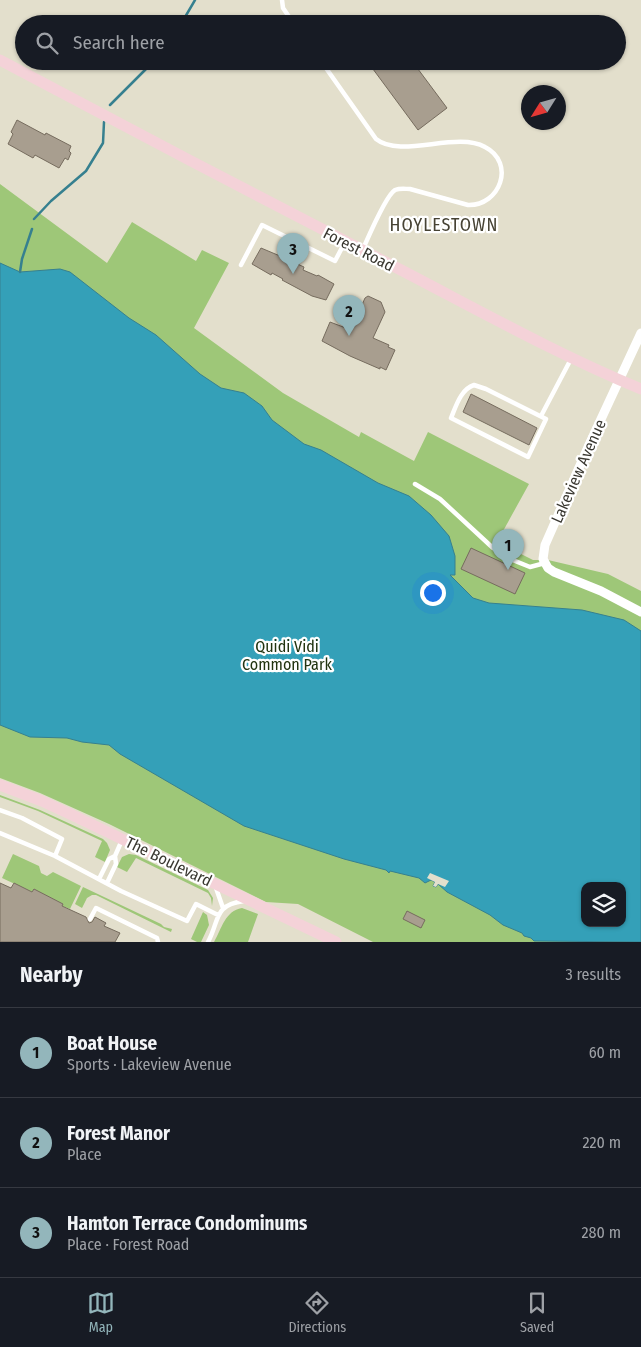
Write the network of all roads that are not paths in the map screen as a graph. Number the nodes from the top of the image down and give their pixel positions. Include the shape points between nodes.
1 (282, 0) edge
2 (288, 15) edge
3 (0, 60) edge
4 (15, 68) edge
5 (19, 70) edge
6 (327, 70) edge
7 (345, 242) junction
8 (362, 250) junction
9 (241, 265) dead end
10 (641, 333) edge
11 (572, 358) junction
12 (619, 380) junction
13 (641, 390) edge
14 (541, 416) junction
15 (415, 484) dead end
16 (545, 563) junction
17 (641, 612) edge
18 (0, 785) edge
19 (0, 810) edge
20 (0, 833) edge
21 (123, 839) junction
22 (54, 856) junction
23 (115, 856) junction
24 (99, 879) junction
25 (207, 879) junction
26 (107, 883) junction
27 (251, 901) junction
28 (223, 908) junction
29 (218, 915) junction
30 (90, 919) dead end
31 (158, 942) edge
32 (208, 942) edge
33 (336, 942) edge

1 - 2 lane
3 - 4 street, Forest Road
5 - 7 street, Forest Road
6 - 8 lane via 382,143 395,146 478,144 497,156 501,165 502,181 498,189 478,205 410,189 396,190 386,202
7 - 8 street, Forest Road
7 - 9 lane via 335,261 262,225
8 - 11 street, Forest Road
10 - 12 street, Lakeview Avenue
11 - 12 street, Forest Road
11 - 14 lane
12 - 13 street, Forest Road
12 - 16 street, Lakeview Avenue via 546,545
14 - 14 lane via 474,385 463,392 450,418 528,457 546,419
15 - 16 lane via 440,499 492,548 508,558 530,567
16 - 17 street via 554,572
18 - 21 street, The Boulevard
19 - 22 lane via 62,839
20 - 22 lane
21 - 23 lane
21 - 25 street, The Boulevard
22 - 24 lane
23 - 24 lane via 109,859
23 - 26 lane via 116,864
24 - 26 lane
25 - 27 street, The Boulevard
25 - 28 lane via 216,887
26 - 29 lane via 187,921 196,904
27 - 28 lane
27 - 33 street, The Boulevard
28 - 29 lane
29 - 32 lane
30 - 31 lane via 96,908 157,938

